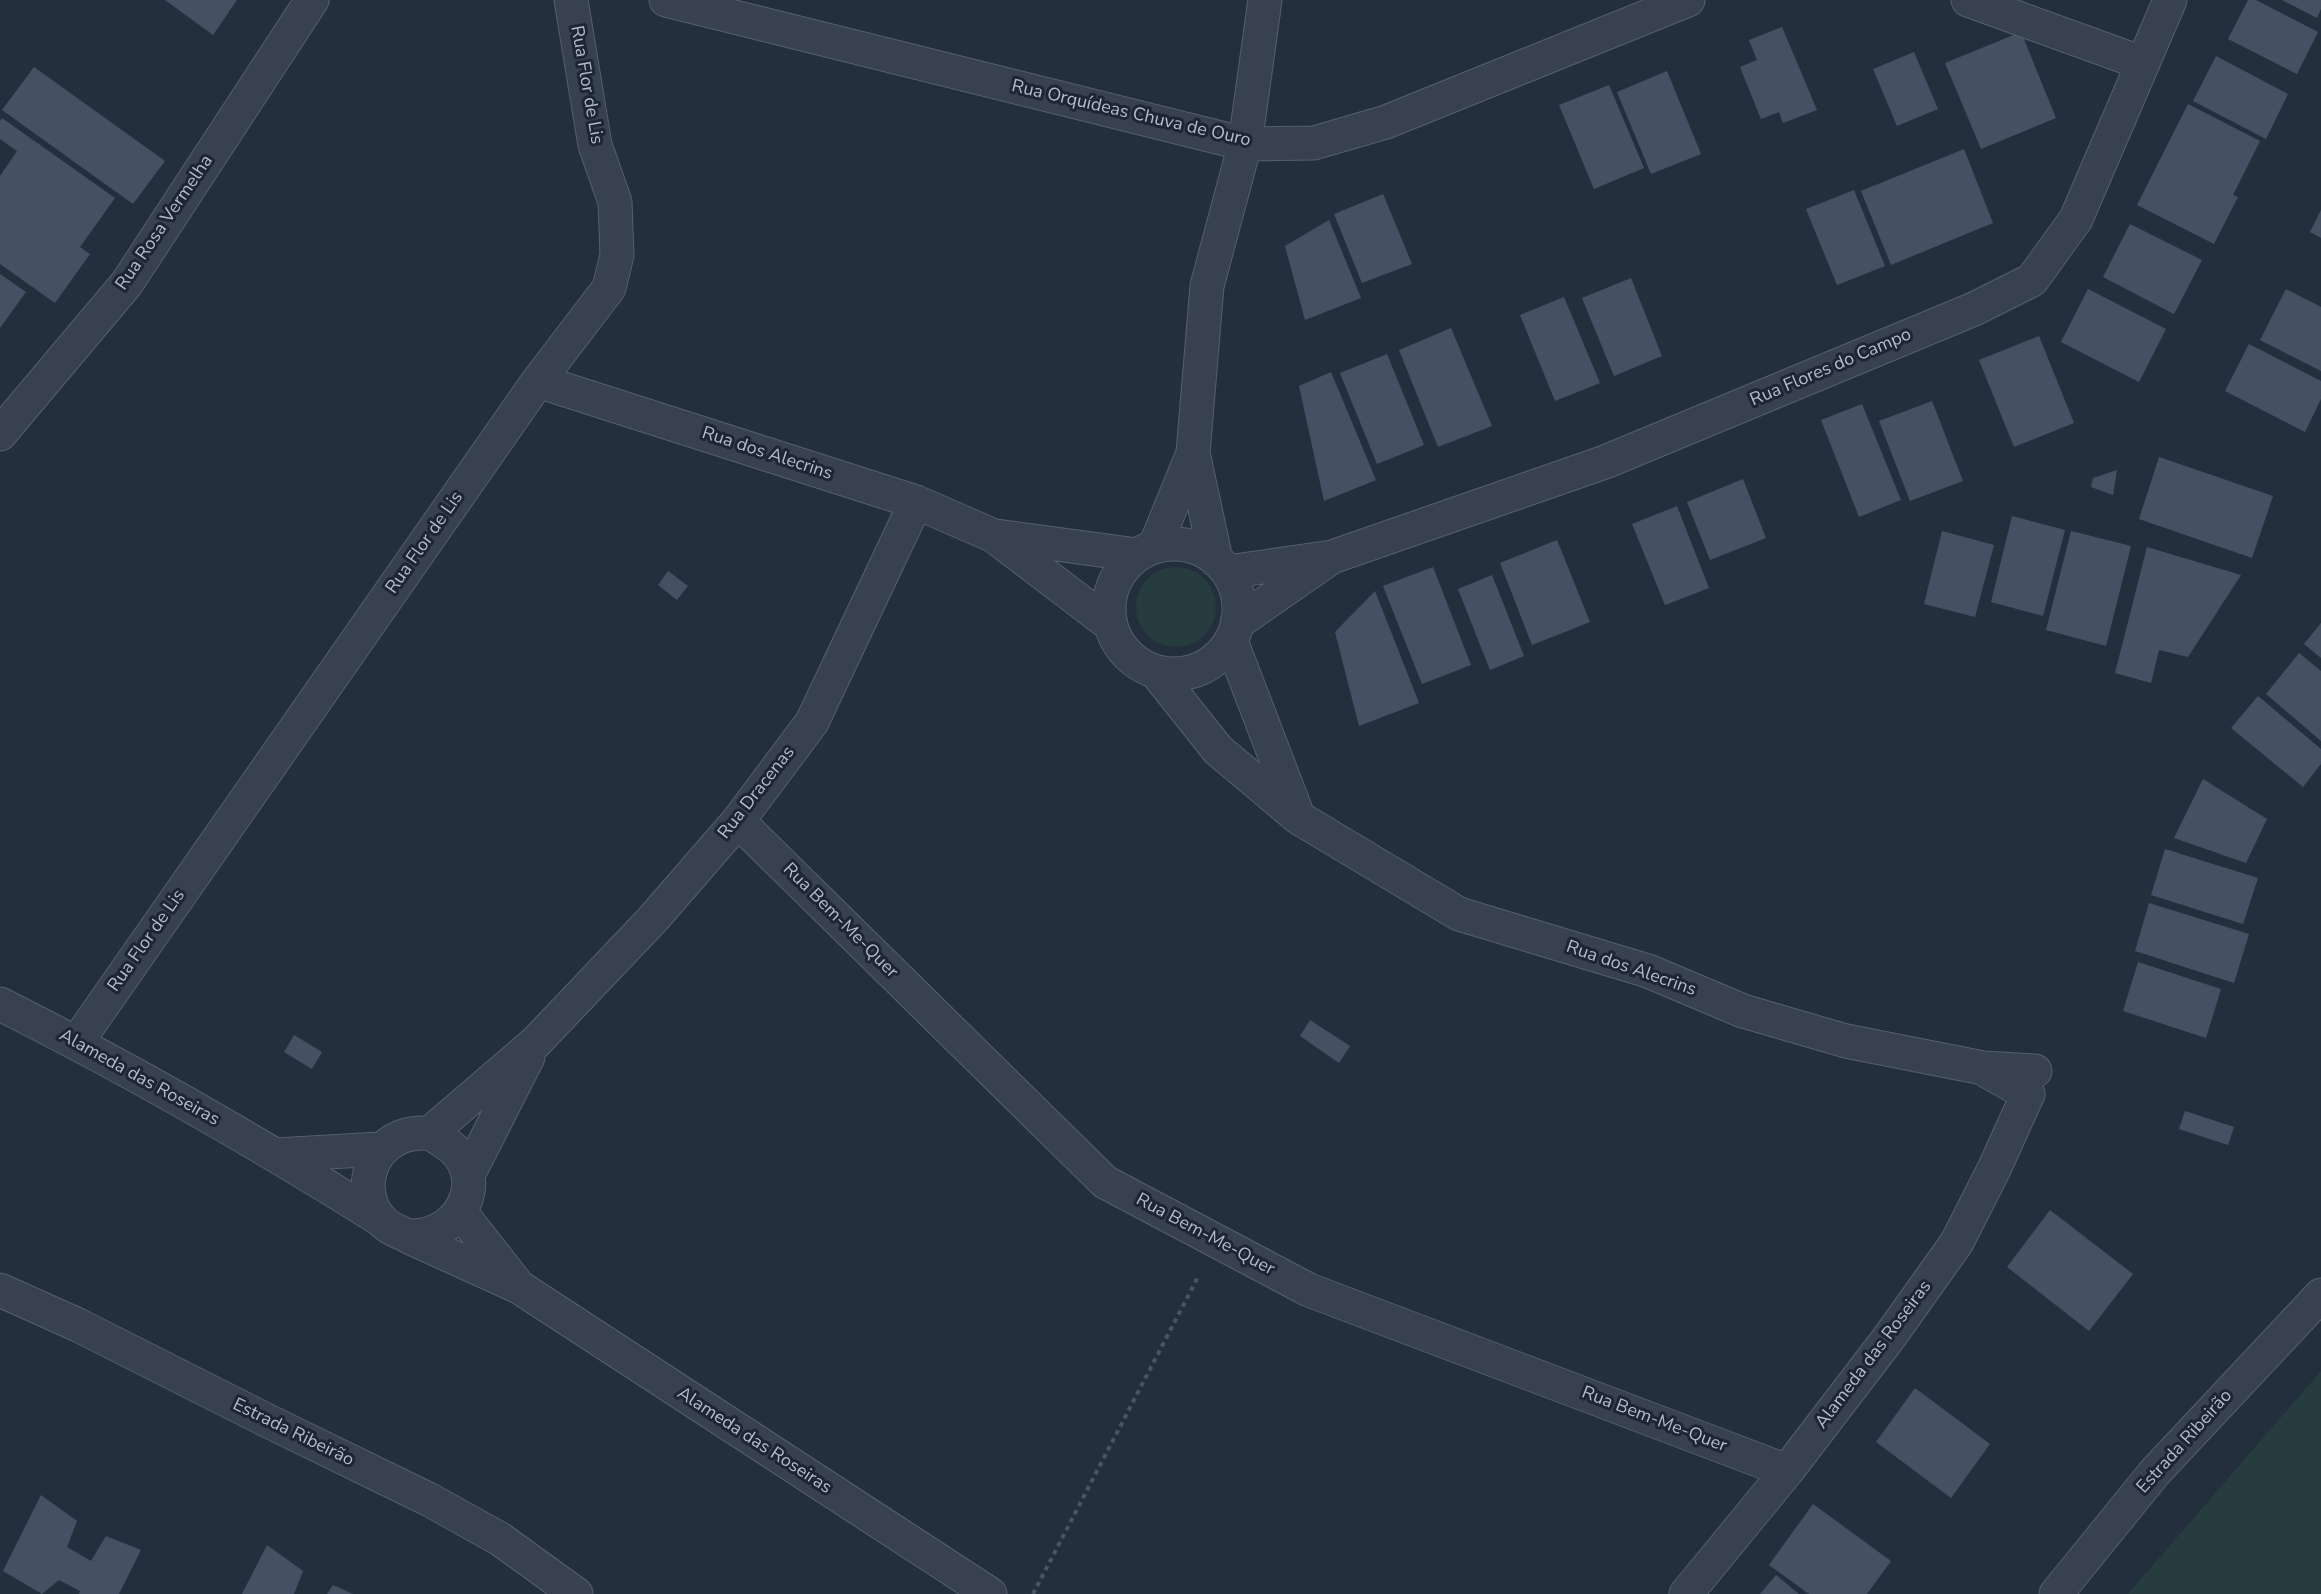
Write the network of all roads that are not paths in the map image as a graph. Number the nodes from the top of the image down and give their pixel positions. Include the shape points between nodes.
1 (312, 0) edge
2 (571, 0) edge
3 (666, 0) edge
4 (1265, 0) edge
5 (1688, 0) edge
6 (1968, 0) edge
7 (2170, 0) edge
8 (2142, 63) junction
9 (1245, 144) junction
10 (538, 381) junction
11 (0, 434) edge
12 (1193, 453) junction
13 (916, 502) junction
14 (994, 536) junction
15 (1146, 551) junction
16 (1332, 557) junction
17 (1222, 566) junction
18 (1111, 625) junction
19 (1234, 632) junction
20 (1156, 672) junction
21 (1299, 818) junction
22 (738, 821) junction
23 (0, 1004) edge
24 (77, 1042) junction
25 (536, 1042) junction
26 (2031, 1083) joint
27 (430, 1133) junction
28 (380, 1149) junction
29 (276, 1155) junction
30 (468, 1175) junction
31 (461, 1213) junction
32 (378, 1218) junction
33 (409, 1237) junction
34 (519, 1287) junction
35 (0, 1290) edge
36 (2321, 1295) edge
37 (1787, 1471) junction
38 (576, 1594) edge
39 (990, 1594) edge
40 (1686, 1594) edge
41 (2056, 1594) edge

1 - 11 street, Rua Rosa Vermelha via 127,283
2 - 10 street, Rua Flor de Lis via 595,145 615,202 617,255 609,288
3 - 9 street, Rua Orquídeas Chuva de Ouro
4 - 9 street
5 - 9 street, Rua Orquídeas Chuva de Ouro via 1386,122 1314,142
6 - 8 street
7 - 8 street, Rua Flores do Campo
8 - 16 street, Rua Flores do Campo via 2076,219 2031,280 1974,309 1605,462
9 - 12 street via 1207,286
10 - 13 street, Rua dos Alecrins
10 - 24 street, Rua Flor de Lis
12 - 15 street
12 - 17 street
13 - 14 street, Rua dos Alecrins
13 - 22 street, Rua Dracenas via 812,722
14 - 15 street, Rua dos Alecrins
14 - 18 street, Rua dos Alecrins
15 - 17 street via 1173,544 1193,546
15 - 18 street via 1123,568 1113,586 1109,605
16 - 17 street, Rua Flores do Campo
16 - 19 street, Rua Flores do Campo
17 - 19 street via 1234,585 1239,604
18 - 20 street via 1120,645 1136,662
19 - 20 street via 1217,658 1199,669 1178,674
19 - 21 street
20 - 21 street, Rua dos Alecrins via 1218,750
21 - 26 street, Rua dos Alecrins via 1459,914 1648,971 1766,1018 1846,1041 1983,1068
22 - 25 street, Rua Dracenas via 652,920
22 - 37 street, Rua Bem-Me-Quer via 1105,1182 1309,1290
23 - 24 street, Alameda das Roseiras
24 - 29 street, Alameda das Roseiras
25 - 27 street, Rua Dracenas
25 - 30 street, Rua Dracenas
26 - 37 street, Alameda das Roseiras via 1995,1170 1957,1242
27 - 28 street via 403,1135
27 - 30 street via 455,1148
28 - 29 street
28 - 32 street via 369,1171 368,1197
29 - 32 street, Alameda das Roseiras
30 - 31 street
31 - 33 street via 443,1228
31 - 34 street, Alameda das Roseiras
32 - 33 street via 390,1229
33 - 34 street, Alameda das Roseiras
34 - 39 street, Alameda das Roseiras
35 - 38 street, Estrada Ribeirão via 430,1500 500,1539
36 - 41 street, Estrada Ribeirão via 2156,1472
37 - 40 street, Alameda das Roseiras

